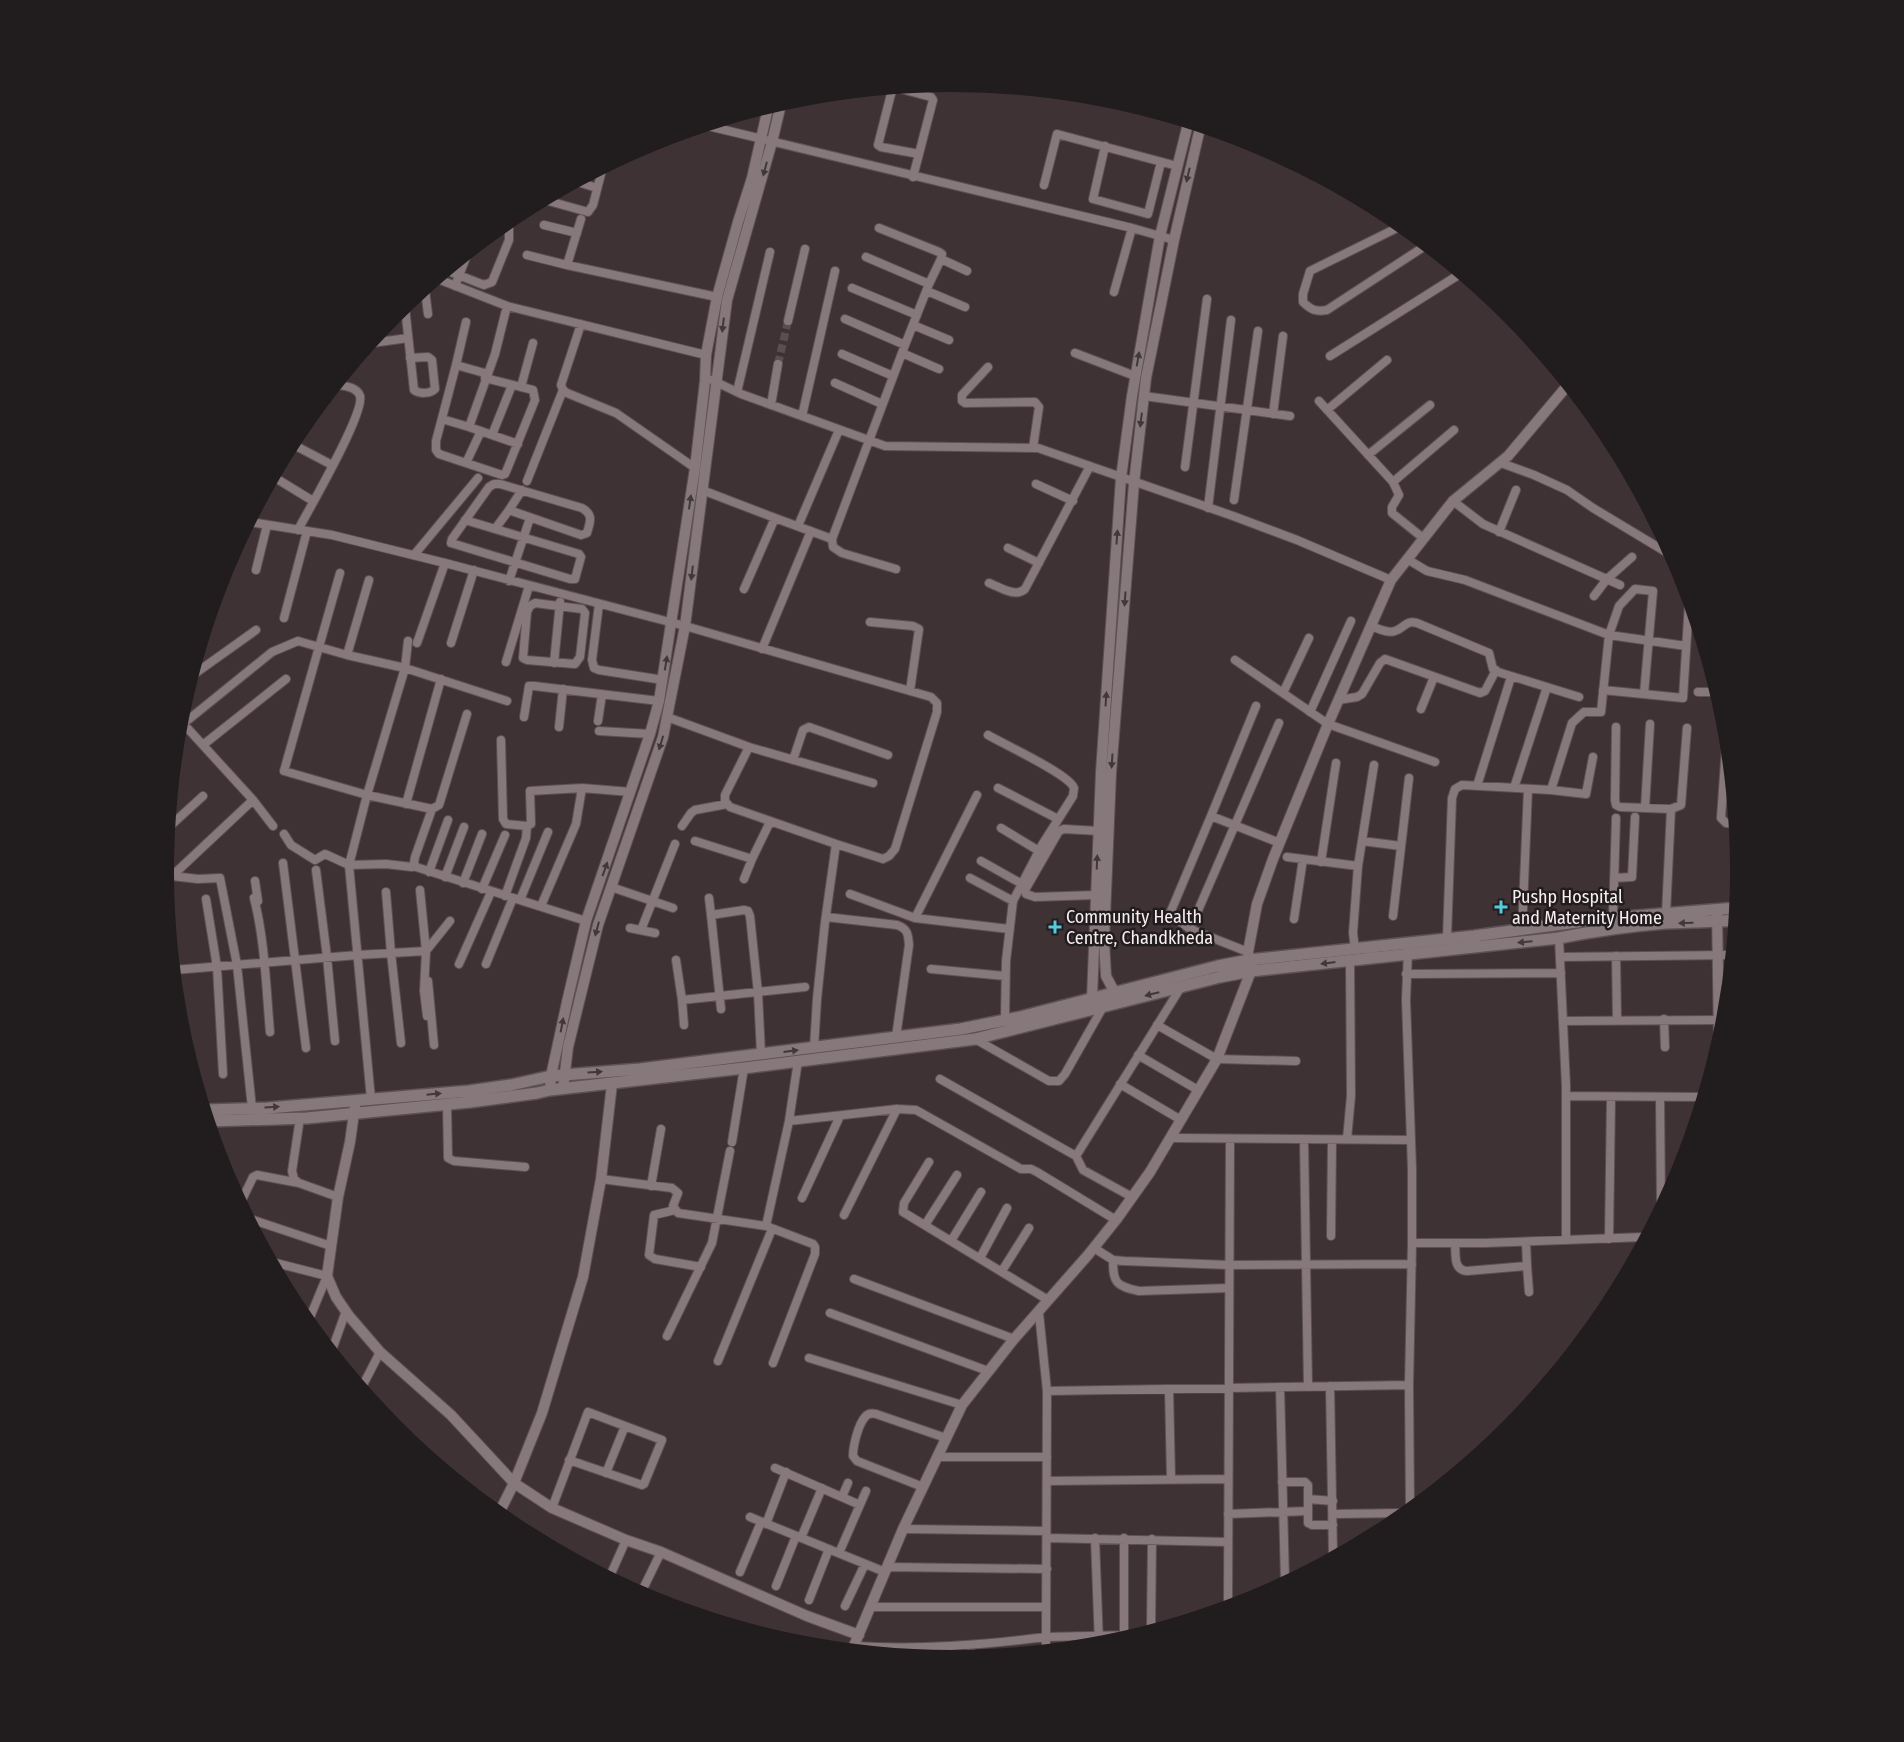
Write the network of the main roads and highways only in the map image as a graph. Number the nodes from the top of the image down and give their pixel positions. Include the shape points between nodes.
1 (1729, 911) edge
2 (1718, 916) junction
3 (1729, 919) edge
4 (1409, 948) junction
5 (1250, 961) junction
6 (212, 1110) edge
7 (215, 1121) edge

1 - 2 main road
2 - 3 main road
2 -> 4 main road via 1559,938
2 - 4 main road via 1666,914 1613,918 1447,938
4 - 5 main road via 1355,949
4 -> 5 main road via 1350,961
6 -> 5 main road via 406,1097 497,1087 564,1074 640,1069 961,1029
5 -> 7 main road via 1181,987 975,1039 447,1104 300,1118

